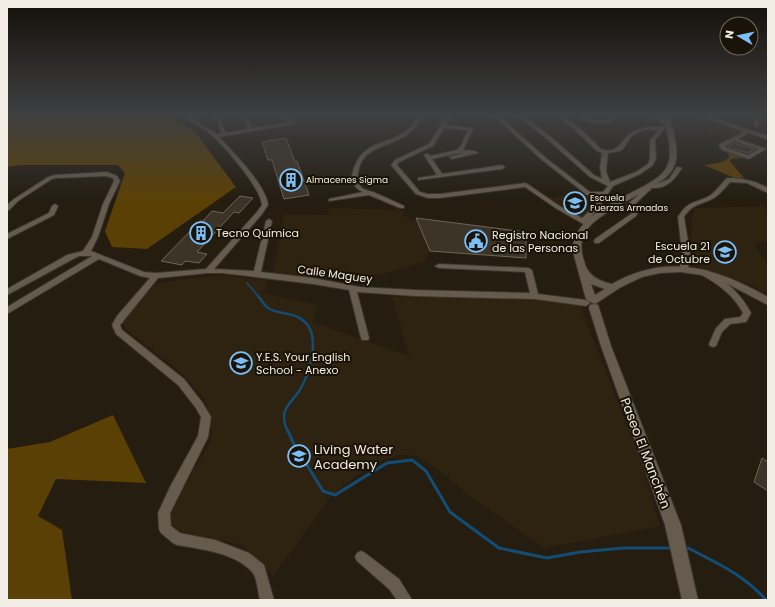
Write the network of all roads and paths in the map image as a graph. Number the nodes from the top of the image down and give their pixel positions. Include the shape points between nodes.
1 (222, 143) edge
2 (384, 143) edge
3 (433, 143) edge
4 (465, 143) edge
5 (527, 143) edge
6 (554, 143) edge
7 (592, 143) edge
8 (625, 143) edge
9 (652, 143) edge
10 (669, 143) edge
11 (725, 143) edge
12 (747, 143) edge
13 (423, 150) junction
14 (459, 151) junction
15 (605, 152) junction
16 (430, 159) junction
17 (502, 167) dead end
18 (679, 168) dead end
19 (440, 176) junction
20 (660, 178) junction
21 (420, 179) dead end
22 (609, 185) junction
23 (652, 188) junction
24 (768, 191) edge
25 (369, 193) junction
26 (605, 194) junction
27 (331, 200) dead end
28 (56, 206) dead end
29 (402, 208) dead end
30 (7, 209) edge
31 (269, 221) dead end
32 (585, 223) junction
33 (7, 237) edge
34 (597, 241) dead end
35 (85, 253) junction
36 (98, 256) junction
37 (439, 266) dead end
38 (684, 268) junction
39 (208, 271) junction
40 (583, 272) junction
41 (702, 272) junction
42 (257, 274) junction
43 (156, 276) junction
44 (612, 287) junction
45 (352, 289) junction
46 (7, 292) edge
47 (535, 296) junction
48 (768, 301) edge
49 (591, 303) junction
50 (7, 312) edge
51 (364, 338) dead end
52 (713, 344) dead end
53 (361, 557) dead end
54 (267, 600) edge
55 (405, 600) edge
56 (690, 600) edge

1 - 39 street via 259,188 264,196 265,205
2 - 25 street via 371,148 354,175 355,184
3 - 13 street
4 - 14 street
5 - 26 street via 589,194
6 - 22 street via 592,176
7 - 15 street
8 - 15 street via 620,150
9 - 22 street via 653,159 650,165 638,174
10 - 20 street, Paseo El Manchén via 672,164 668,172
11 - 12 street via 722,145 724,149 749,157 763,149
13 - 16 street
13 - 32 street via 403,158 394,165 418,193 440,196 526,185
14 - 16 street
14 - 16 street via 475,153
15 - 22 street via 602,164 603,177
16 - 19 street
17 - 19 street
18 - 23 street via 671,180
19 - 21 street
20 - 23 street
20 - 32 street, Paseo El Manchén
22 - 26 street
23 - 34 street via 629,207 635,212 634,215
24 - 38 street via 749,181 728,180 718,192 686,209 681,217 686,253
25 - 27 street
25 - 29 street
26 - 32 street
28 - 33 street via 52,214
30 - 35 street via 46,180 57,176 102,174 114,177 117,181 105,206 94,242
31 - 42 street
32 - 40 street, Paseo El Manchén via 578,234 577,247
35 - 36 street, Calle Maguey
35 - 46 street via 70,257
36 - 43 street, Calle Maguey via 143,274
36 - 50 street
37 - 47 street via 528,270
38 - 41 street
38 - 44 street via 640,275
39 - 42 street, Calle Maguey
39 - 43 street, Calle Maguey
40 - 44 street via 594,282
40 - 49 street, Paseo El Manchén
41 - 48 street via 741,286
41 - 52 street via 731,289 747,313 743,320 728,321 719,330
42 - 45 street, Calle Maguey
43 - 54 street via 116,325 119,332 181,382 206,417 203,437 164,513 165,529 177,539 215,546 245,556 259,570
44 - 49 street
45 - 47 street, Calle Maguey
45 - 51 street
47 - 49 street, Calle Maguey
49 - 56 street, Paseo El Manchén via 673,525
53 - 55 street via 394,584

